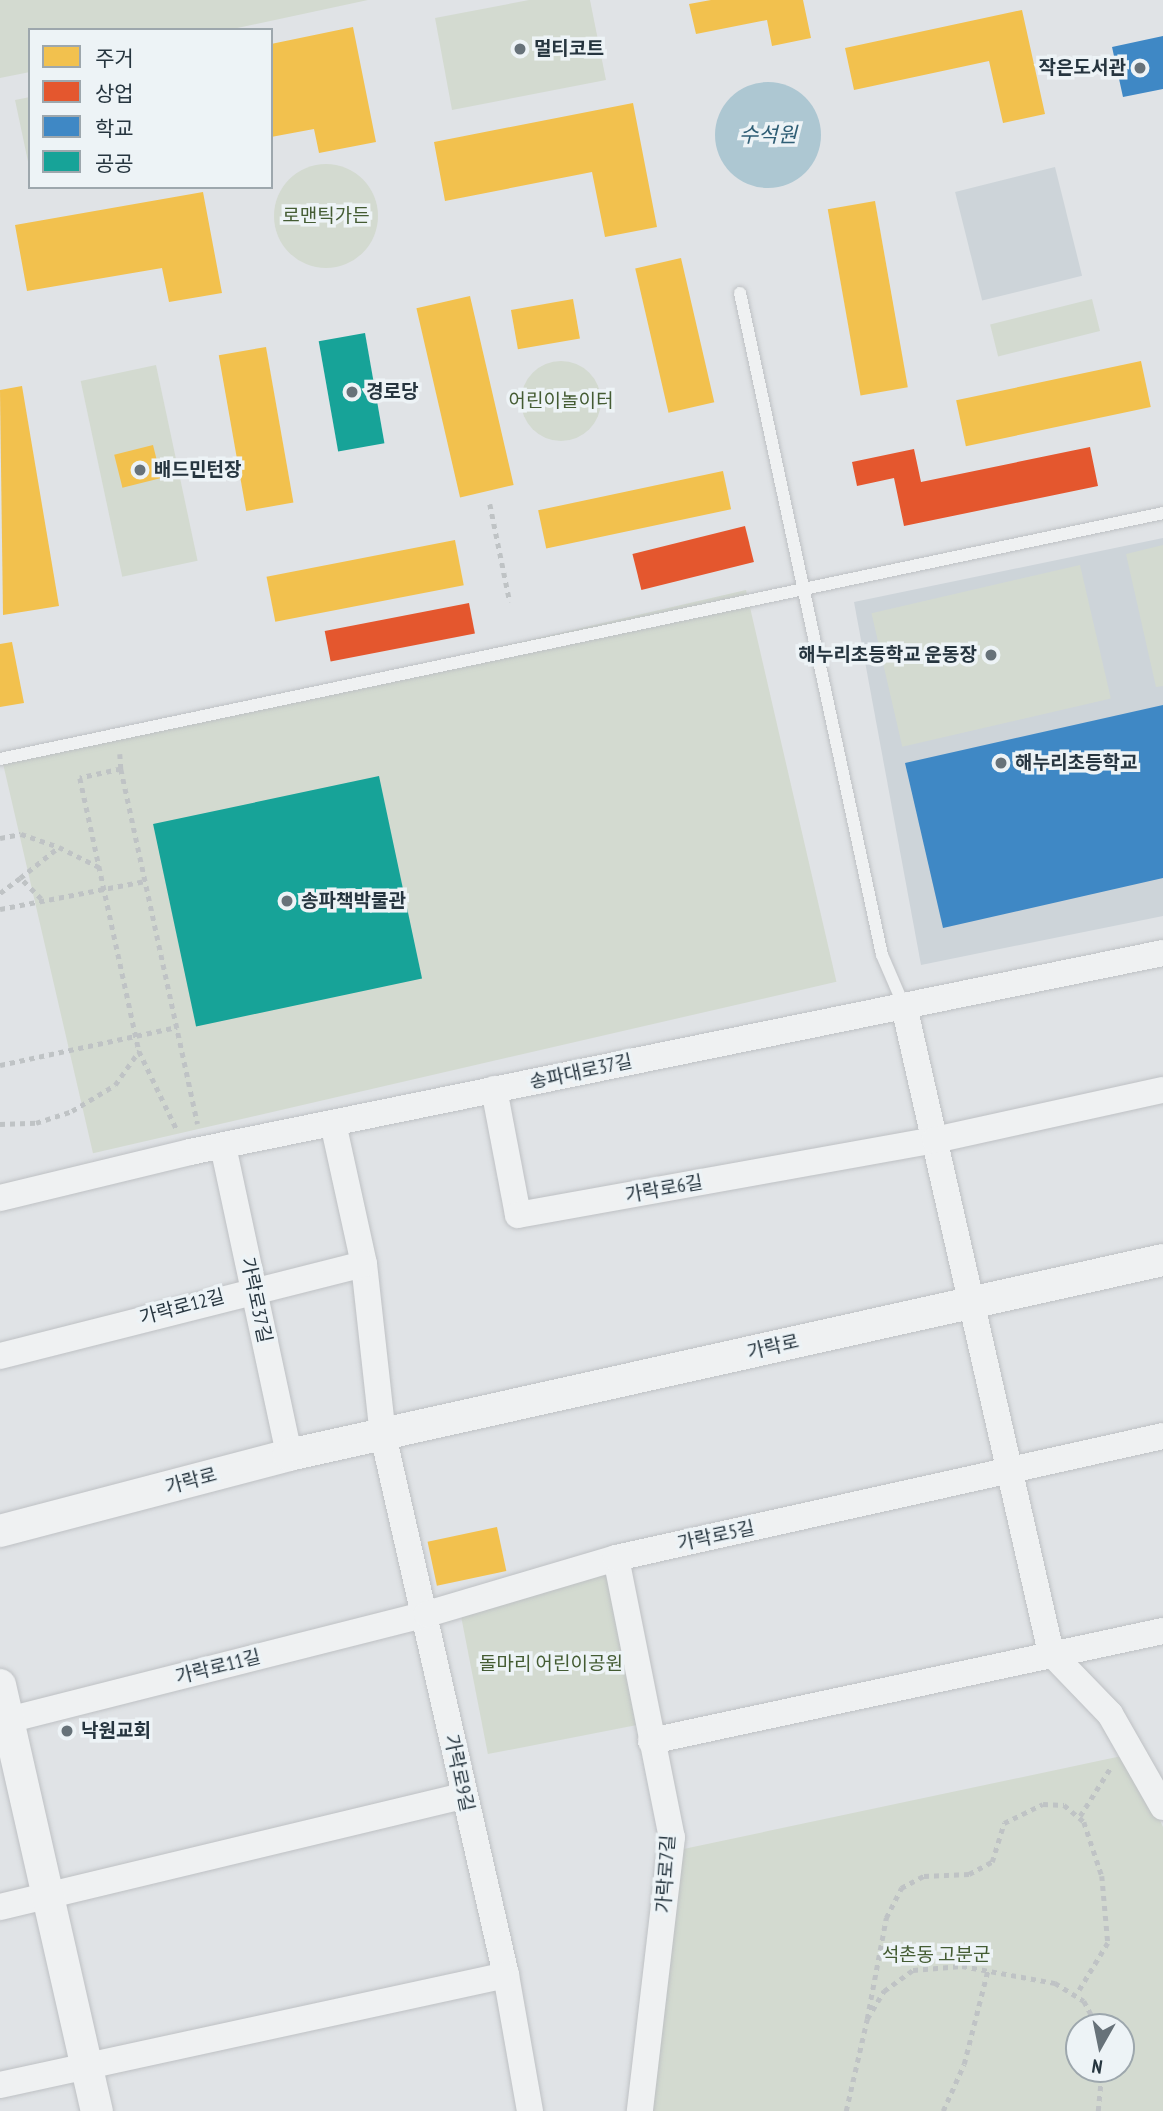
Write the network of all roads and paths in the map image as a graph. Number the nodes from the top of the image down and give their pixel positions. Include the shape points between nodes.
1 (740, 293) dead end
2 (490, 504) dead end
3 (1163, 513) edge
4 (804, 591) junction
5 (509, 602) dead end
6 (120, 754) dead end
7 (0, 759) edge
8 (121, 769) junction
9 (0, 838) edge
10 (59, 847) junction
11 (99, 867) junction
12 (20, 878) junction
13 (145, 881) junction
14 (104, 888) junction
15 (0, 893) edge
16 (41, 899) junction
17 (0, 909) edge
18 (1163, 953) edge
19 (904, 1006) junction
20 (177, 1027) junction
21 (136, 1035) junction
22 (139, 1051) junction
23 (0, 1065) edge
24 (494, 1089) junction
25 (1163, 1090) edge
26 (333, 1123) junction
27 (0, 1124) edge
28 (935, 1140) junction
29 (205, 1144) junction
30 (0, 1198) edge
31 (1163, 1260) edge
32 (364, 1264) junction
33 (254, 1288) junction
34 (971, 1302) junction
35 (0, 1356) edge
36 (383, 1435) junction
37 (1163, 1436) edge
38 (289, 1455) junction
39 (1010, 1471) junction
40 (0, 1531) edge
41 (616, 1558) junction
42 (427, 1614) junction
43 (1163, 1631) edge
44 (1051, 1653) junction
45 (0, 1685) edge
46 (4, 1721) edge
47 (1128, 1740) junction
48 (650, 1741) junction
49 (1154, 1769) edge
50 (463, 1797) junction
51 (1163, 1807) edge
52 (1079, 1816) junction
53 (51, 1897) junction
54 (0, 1907) edge
55 (988, 1969) junction
56 (506, 1975) junction
57 (1077, 1994) junction
58 (1089, 2013) edge
59 (867, 2020) junction
60 (88, 2066) junction
61 (1101, 2083) edge
62 (0, 2085) edge
63 (97, 2111) edge
64 (530, 2111) edge
65 (640, 2111) edge
66 (846, 2111) edge
67 (943, 2111) edge
68 (1098, 2111) edge

1 - 4 lane
2 - 5 path
3 - 4 lane
4 - 7 lane
4 - 19 lane via 882,954
6 - 8 path
8 - 11 path via 80,778
8 - 13 path
9 - 10 path via 21,834
10 - 11 path
10 - 12 path
11 - 14 path
12 - 15 path
12 - 16 path
13 - 14 path
13 - 20 path
14 - 16 path
14 - 21 path
16 - 17 path
18 - 19 street, 송파대로37길
19 - 24 street, 송파대로37길
19 - 28 street
20 - 21 path
20 - 29 path
21 - 22 path
21 - 23 path
22 - 27 path via 115,1086 72,1111 36,1123
22 - 29 path
24 - 26 street, 송파대로37길
24 - 28 street, 가락로6길 via 518,1215
25 - 28 street, 가락로6길
26 - 29 street, 송파대로37길
26 - 32 street
28 - 34 street
29 - 30 street, 송파대로37길
29 - 33 street, 가락로37길
31 - 34 street, 가락로
32 - 33 street, 가락로12길
32 - 36 street
33 - 35 street, 가락로12길
33 - 38 street, 가락로37길
34 - 36 street, 가락로
34 - 39 street
36 - 38 street, 가락로
36 - 42 street, 가락로9길
37 - 39 street, 가락로5길
38 - 40 street, 가락로
39 - 41 street, 가락로5길
39 - 44 street
41 - 42 street, 가락로5길
41 - 48 street, 가락로7길
42 - 46 street, 가락로11길
42 - 50 street, 가락로9길
43 - 44 street
44 - 47 street
44 - 48 street
45 - 46 street
46 - 53 street
47 - 49 street
47 - 52 path
48 - 65 street, 가락로7길 via 672,1837
49 - 51 street
50 - 53 street
50 - 56 street, 가락로9길
52 - 57 path via 1096,1843 1109,1923 1102,1959
52 - 59 path via 1054,1804 1024,1809 1000,1829 992,1862 969,1874 924,1876 901,1888 886,1918
53 - 54 street
53 - 60 street
55 - 57 path
55 - 59 path via 913,1970 884,1991
55 - 67 path via 964,2064
56 - 60 street
56 - 64 street, 가락로9길
57 - 58 path
59 - 66 path
60 - 62 street
60 - 63 street
61 - 68 path

